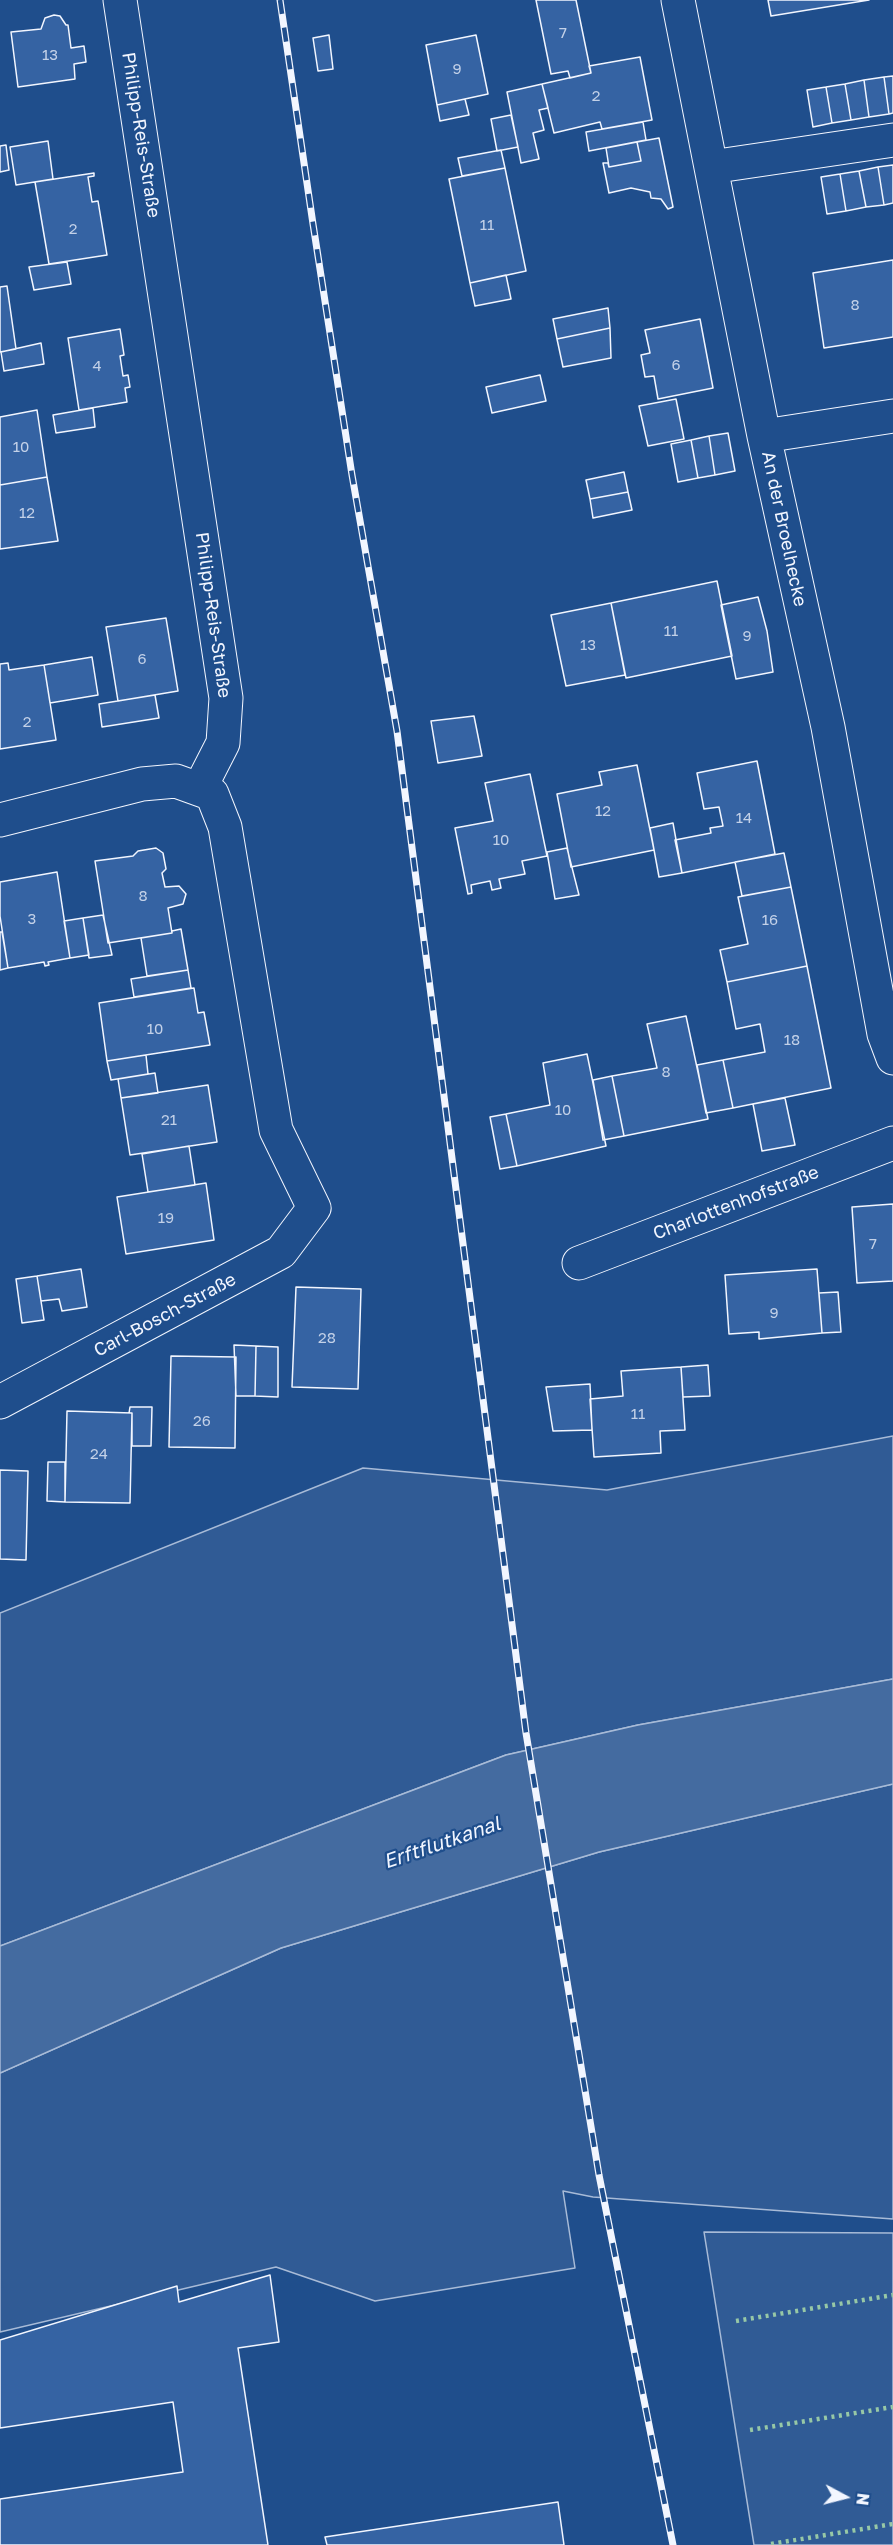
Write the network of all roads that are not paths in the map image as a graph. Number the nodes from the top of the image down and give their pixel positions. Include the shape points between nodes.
1 (120, 0) edge
2 (678, 0) edge
3 (893, 140) edge
4 (711, 167) junction
5 (893, 416) edge
6 (764, 436) junction
7 (200, 788) junction
8 (0, 820) edge
9 (893, 1058) edge
10 (893, 1143) edge
11 (579, 1263) dead end
12 (0, 1402) edge

1 - 7 street, Philipp-Reis-Straße via 226,698 223,742
2 - 4 street, An der Broelhecke
3 - 4 street
4 - 6 street, An der Broelhecke
5 - 6 street
6 - 9 street, An der Broelhecke via 828,727 884,1034
7 - 8 street via 176,781 142,784
7 - 12 street, Carl-Bosch-Straße via 212,794 225,827 276,1130 314,1208 281,1252
10 - 11 street, Charlottenhofstraße

